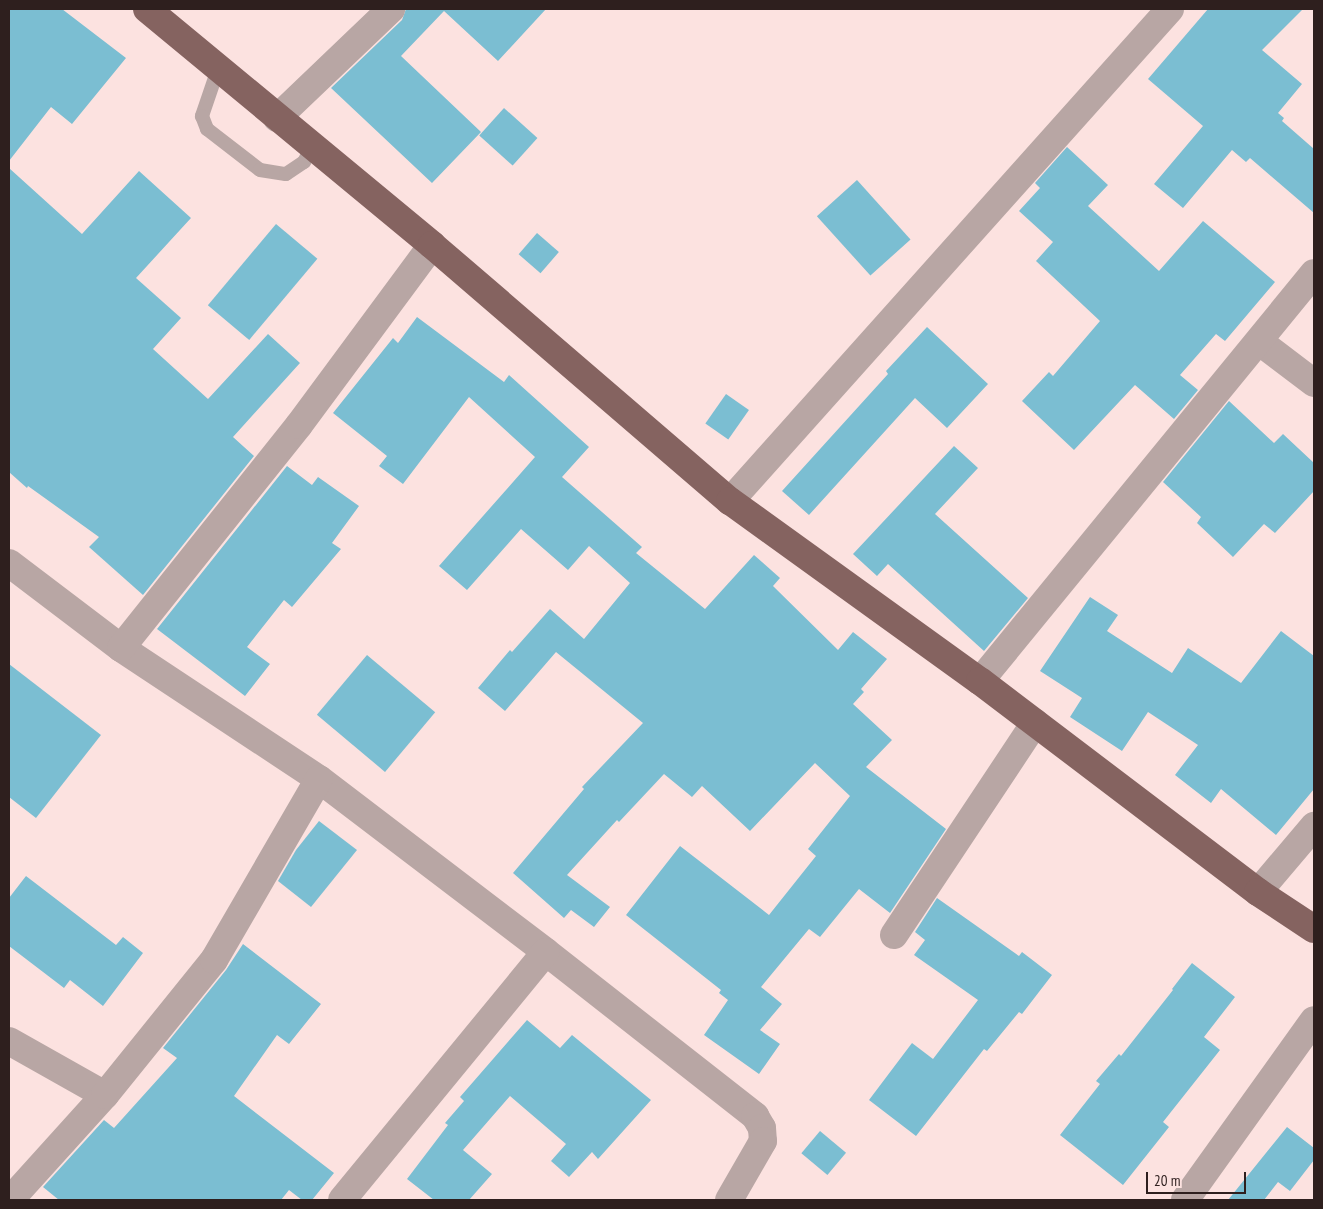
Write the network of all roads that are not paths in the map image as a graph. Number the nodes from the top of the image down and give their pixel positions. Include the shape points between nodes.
1 (147, 9) edge
2 (390, 9) edge
3 (1170, 9) edge
4 (218, 69) junction
5 (277, 118) junction
6 (312, 147) junction
7 (432, 245) junction
8 (1314, 273) edge
9 (1260, 342) junction
10 (1314, 383) edge
11 (730, 501) junction
12 (9, 563) edge
13 (121, 648) junction
14 (980, 681) junction
15 (1035, 723) junction
16 (319, 779) junction
17 (1314, 826) edge
18 (1258, 892) junction
19 (1314, 929) edge
20 (894, 935) dead end
21 (546, 952) junction
22 (1314, 1020) edge
23 (9, 1041) edge
24 (105, 1095) junction
25 (10, 1200) edge
26 (342, 1200) edge
27 (729, 1200) edge
28 (1184, 1200) edge

1 - 4 highway
2 - 5 street
3 - 11 street
4 - 5 highway
4 - 6 lane via 202,116 207,129 260,170 286,174 304,162
5 - 6 highway
6 - 7 highway
7 - 11 highway
7 - 13 street via 299,425
8 - 9 street
9 - 10 street
9 - 14 street
11 - 14 highway
12 - 13 street
13 - 16 street
14 - 15 highway
15 - 18 highway
15 - 20 street
16 - 21 street
16 - 24 street via 214,960
17 - 18 street
18 - 19 highway
21 - 26 street
21 - 27 street via 755,1116 762,1128 763,1141
22 - 28 street
23 - 24 street
24 - 25 street

